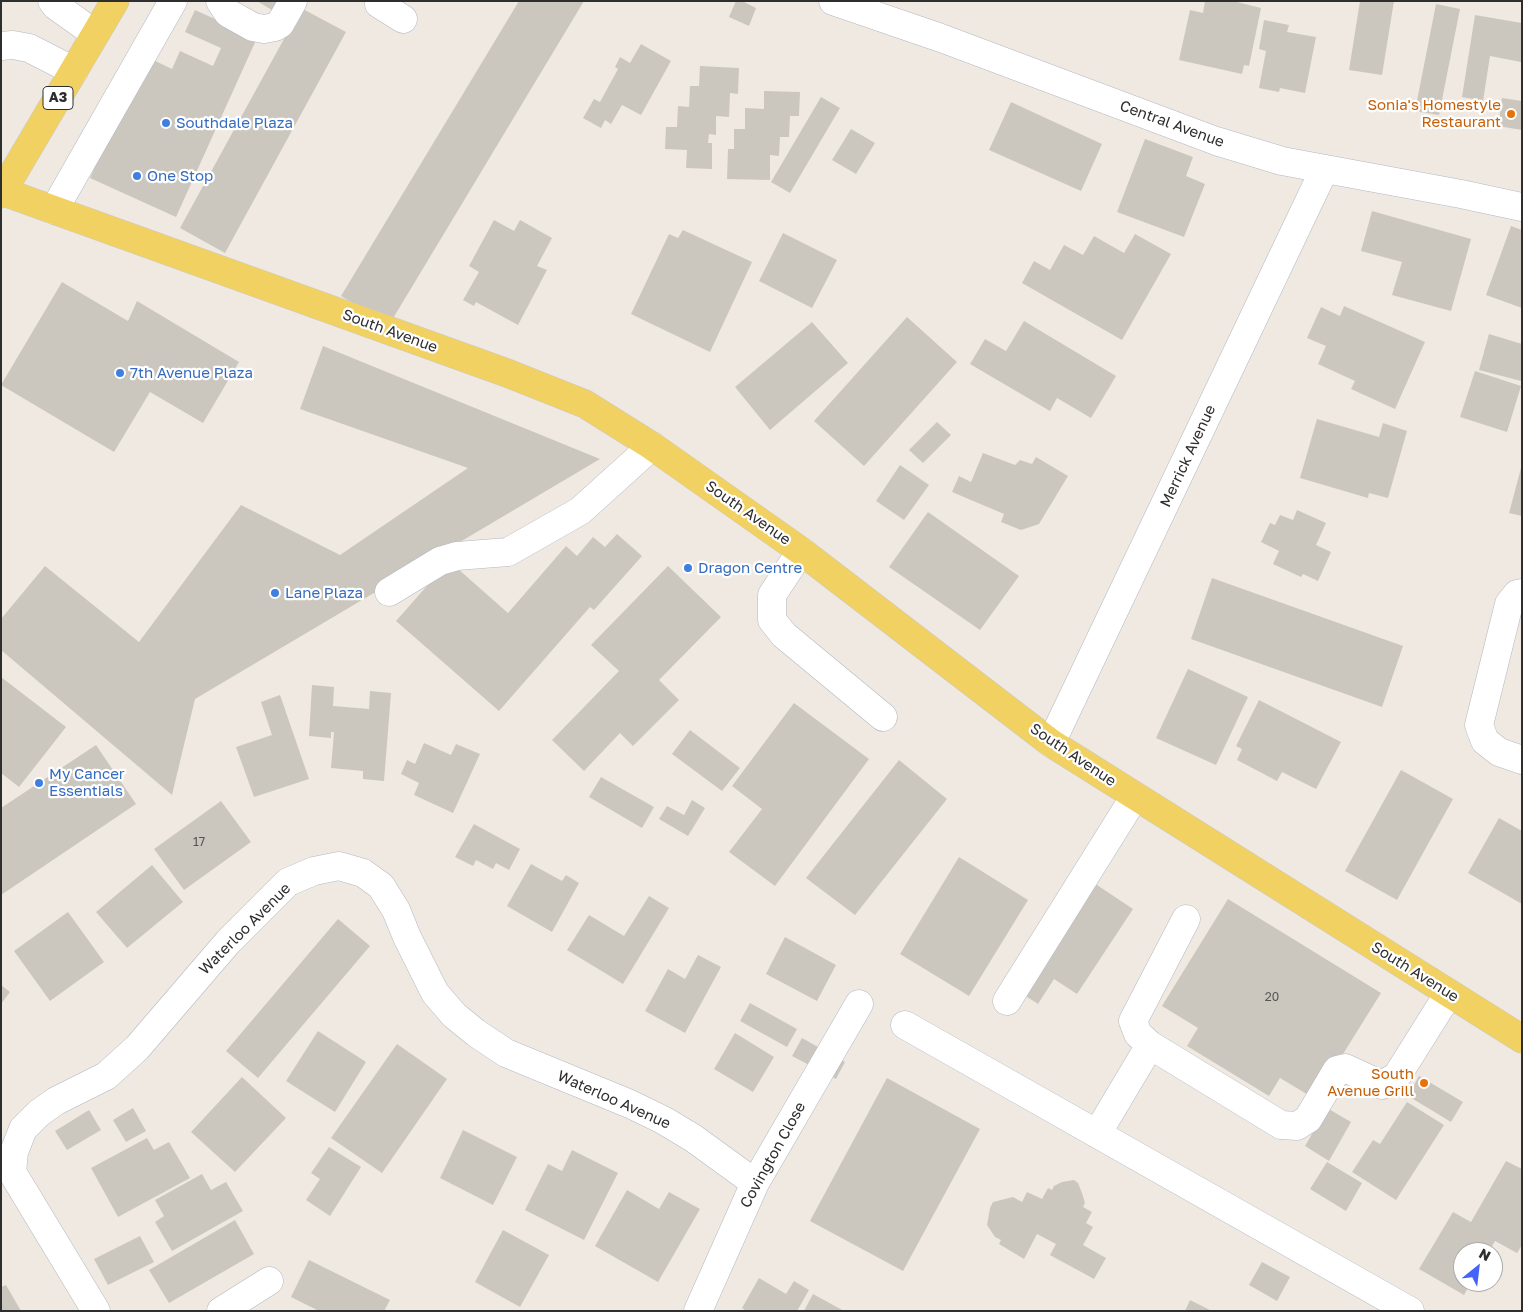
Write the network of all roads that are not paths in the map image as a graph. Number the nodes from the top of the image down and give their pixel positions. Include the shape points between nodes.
1 (52, 1) edge
2 (115, 1) edge
3 (173, 1) edge
4 (220, 1) edge
5 (293, 1) edge
6 (833, 1) edge
7 (380, 4) dead end
8 (402, 18) dead end
9 (95, 34) junction
10 (1, 46) edge
11 (74, 71) junction
12 (1324, 170) junction
13 (2, 192) edge
14 (1522, 207) edge
15 (54, 210) junction
16 (652, 446) junction
17 (802, 551) junction
18 (389, 592) dead end
19 (1522, 593) edge
20 (883, 717) dead end
21 (1051, 743) junction
22 (1522, 760) edge
23 (1135, 796) junction
24 (1186, 919) dead end
25 (1449, 993) junction
26 (1007, 1001) dead end
27 (859, 1004) dead end
28 (905, 1025) dead end
29 (1522, 1039) edge
30 (1150, 1045) junction
31 (1097, 1134) junction
32 (755, 1183) junction
33 (269, 1281) dead end
34 (96, 1311) edge
35 (221, 1311) edge
36 (698, 1311) edge
37 (1410, 1311) edge

1 - 9 street
2 - 9 main road, A3
3 - 15 street
4 - 5 street via 228,13 264,29 280,24
6 - 12 street, Central Avenue via 1216,141
7 - 8 street
9 - 11 main road, A3
10 - 11 street via 29,48
11 - 13 main road, A3
12 - 14 street, Central Avenue
12 - 21 street, Merrick Avenue
13 - 15 main road, South Avenue
15 - 16 main road, South Avenue via 586,404
16 - 17 main road, South Avenue
16 - 18 street via 580,511 508,552 458,556 440,561
17 - 20 street via 772,595 772,620 784,635
17 - 21 main road, South Avenue
19 - 22 street via 1509,604 1479,725 1485,741 1499,752
21 - 23 main road, South Avenue
23 - 25 main road, South Avenue
23 - 26 street
24 - 30 street via 1133,1021 1138,1034
25 - 29 main road, South Avenue
25 - 30 street via 1397,1076 1382,1085 1345,1068 1337,1070 1308,1119 1297,1126 1280,1125
27 - 32 street, Covington Close
28 - 31 street
30 - 31 street
31 - 37 street
32 - 34 street, Waterloo Avenue via 664,1120 506,1053 476,1033 435,992 381,886 363,873 339,866 322,869 288,882 228,942 137,1048 106,1076 56,1101 23,1129 14,1152 12,1172
32 - 36 street, Covington Close
33 - 35 street

